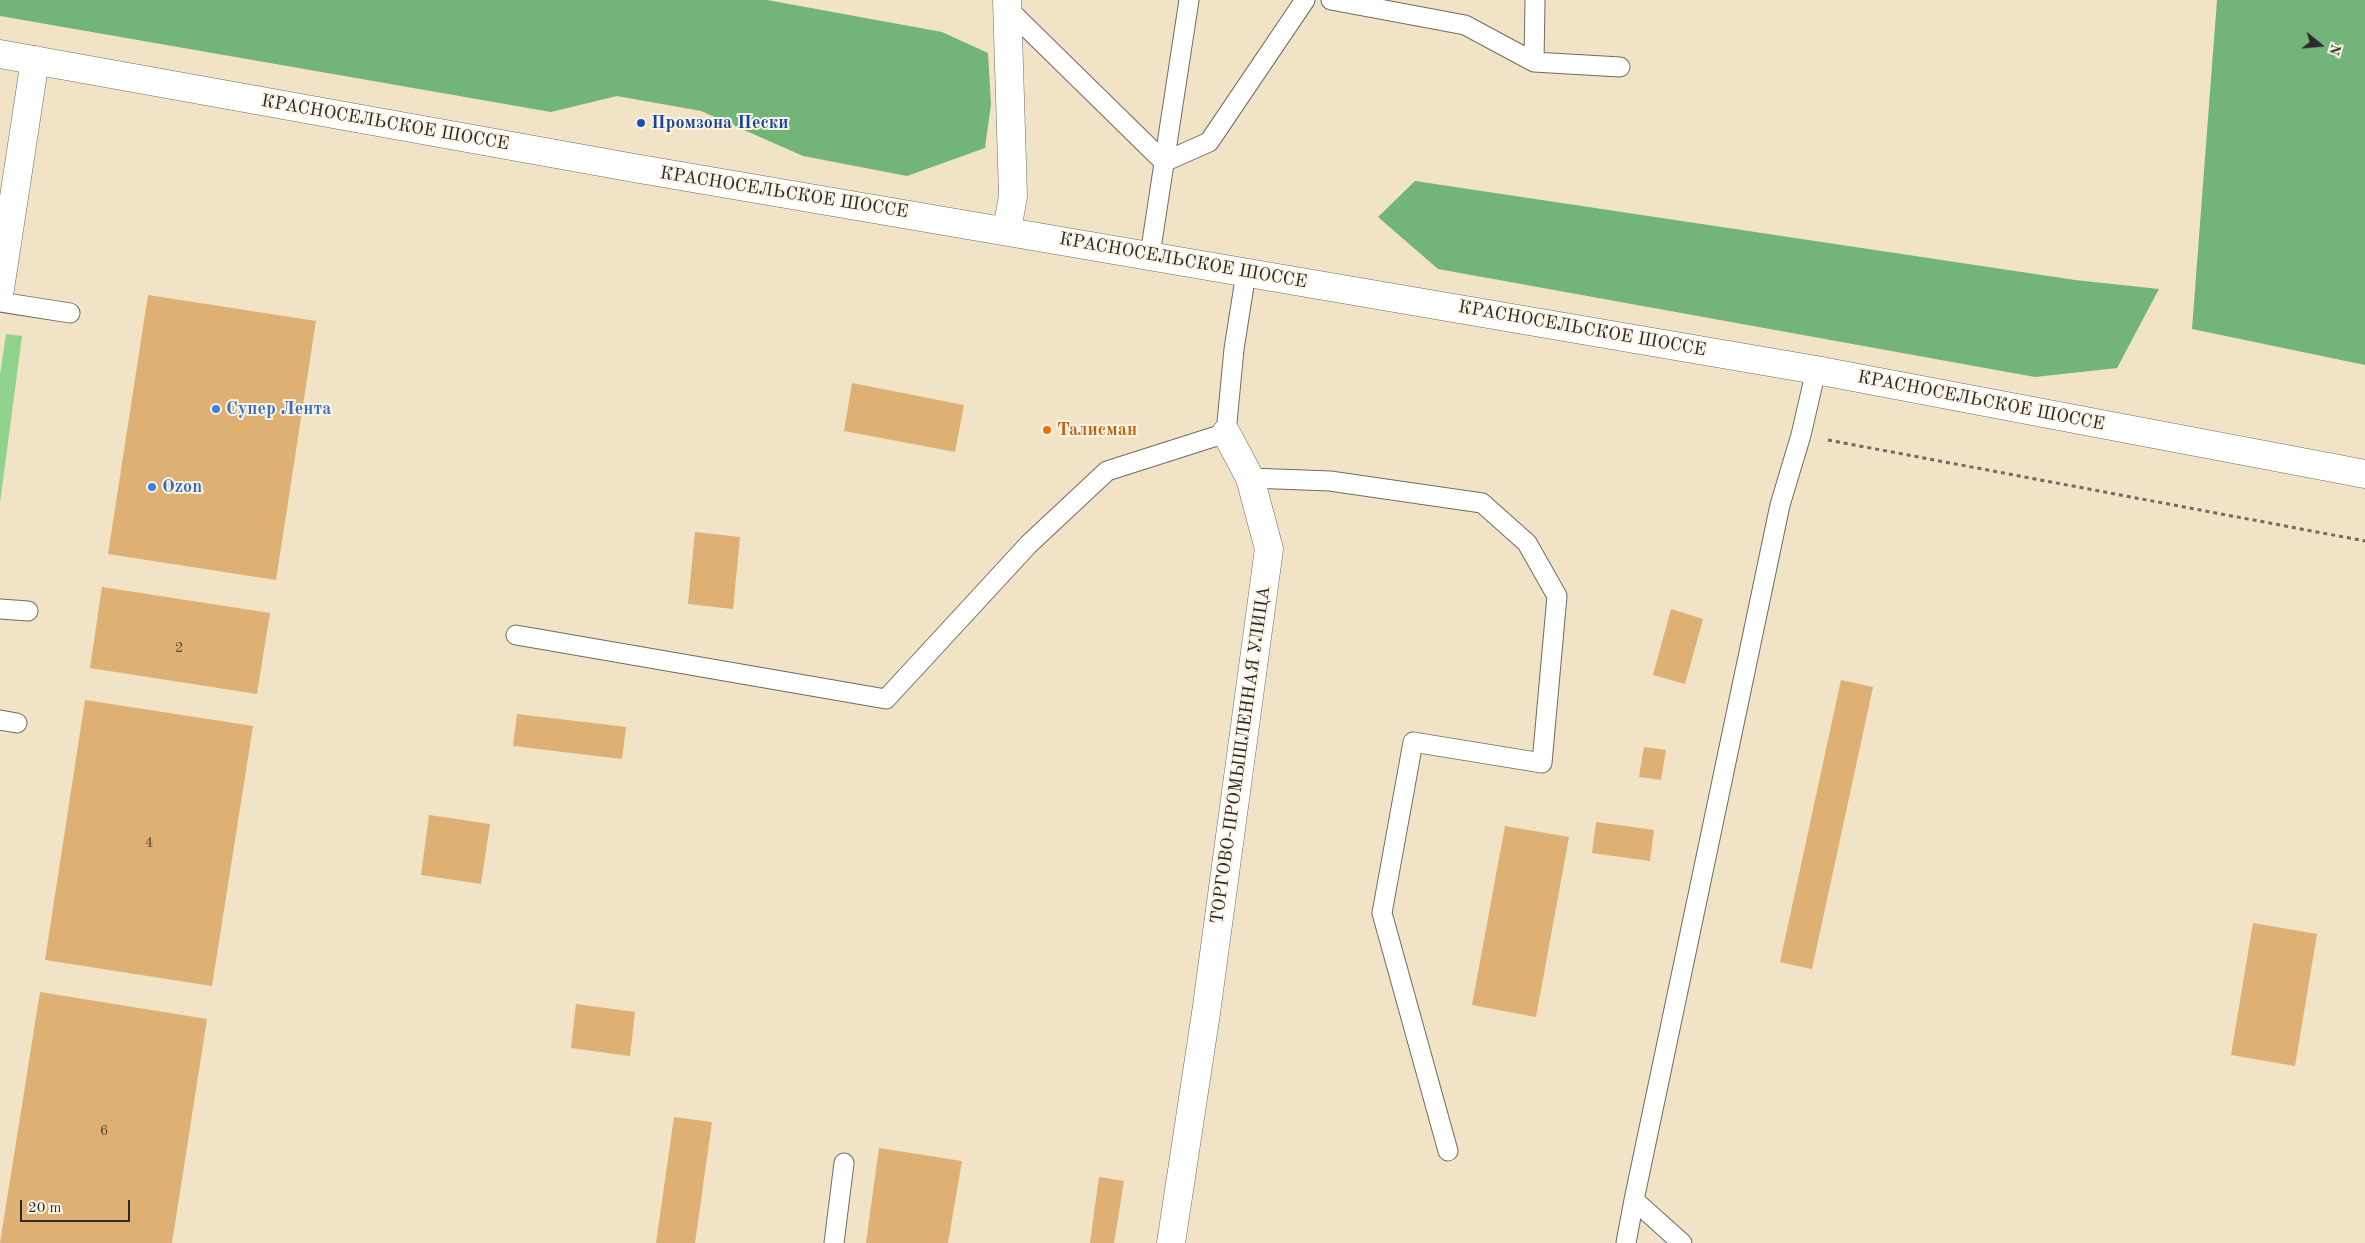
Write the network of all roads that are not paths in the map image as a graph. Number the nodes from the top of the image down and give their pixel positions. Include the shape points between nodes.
1 (1189, 0) edge
2 (1305, 0) edge
3 (1331, 0) edge
4 (1535, 0) edge
5 (1008, 4) edge
6 (0, 54) edge
7 (35, 60) junction
8 (1534, 62) junction
9 (1620, 67) dead end
10 (1164, 162) junction
11 (1007, 230) junction
12 (1150, 255) junction
13 (1246, 273) junction
14 (0, 289) edge
15 (0, 302) edge
16 (70, 313) dead end
17 (1816, 370) junction
18 (1226, 433) junction
19 (2365, 474) edge
20 (1250, 478) junction
21 (0, 608) edge
22 (28, 611) dead end
23 (516, 636) dead end
24 (1448, 1151) dead end
25 (844, 1163) dead end
26 (1634, 1200) junction
27 (834, 1243) edge
28 (1171, 1243) edge
29 (1626, 1243) edge
30 (1682, 1243) edge

1 - 10 lane
2 - 10 lane via 1209,142
3 - 8 lane via 1465,25
4 - 8 lane
5 - 10 lane
5 - 11 main road via 1013,196
6 - 7 main road, КРАСНОСЕЛЬСКОЕ ШОССЕ
7 - 11 main road, КРАСНОСЕЛЬСКОЕ ШОССЕ via 634,168
7 - 14 main road
8 - 9 lane
10 - 12 lane
11 - 12 main road, КРАСНОСЕЛЬСКОЕ ШОССЕ
12 - 13 main road, КРАСНОСЕЛЬСКОЕ ШОССЕ
13 - 17 main road, КРАСНОСЕЛЬСКОЕ ШОССЕ
13 - 18 lane
15 - 16 lane
17 - 19 main road, КРАСНОСЕЛЬСКОЕ ШОССЕ
17 - 26 lane via 1780,505
18 - 20 main road, ТОРГОВО-ПРОМЫШЛЕННАЯ УЛИЦА
18 - 23 lane via 1107,471 1029,544 886,699
20 - 24 lane via 1330,481 1482,503 1527,543 1557,596 1542,763 1412,742 1382,913
20 - 28 main road, ТОРГОВО-ПРОМЫШЛЕННАЯ УЛИЦА via 1269,549
21 - 22 lane
25 - 27 lane
26 - 29 lane
26 - 30 lane

